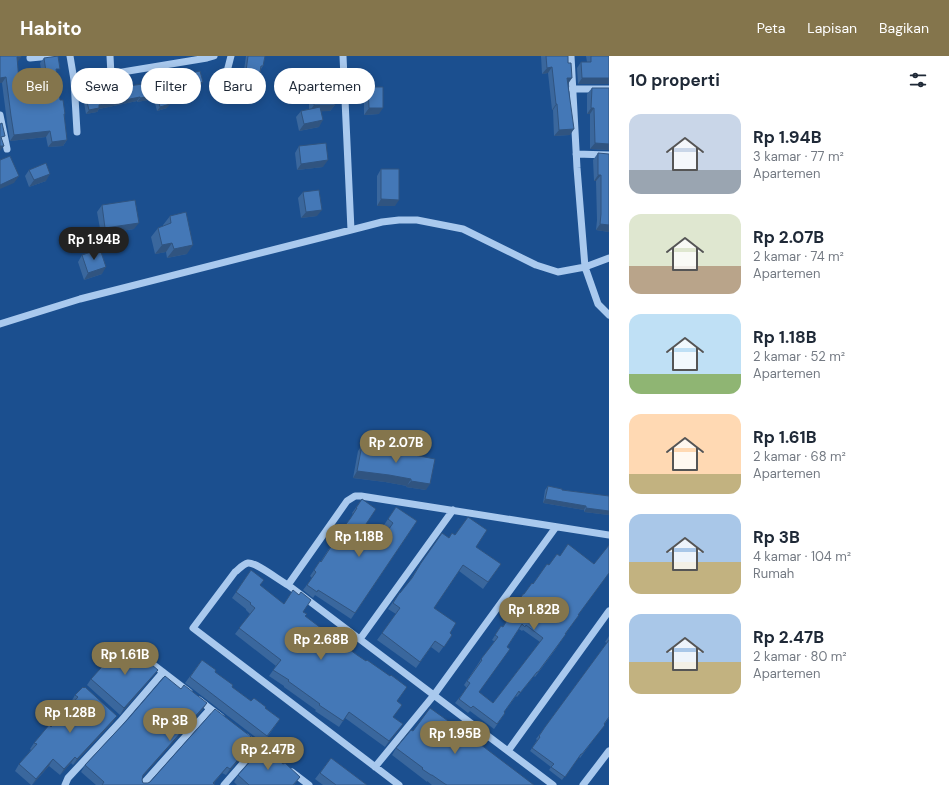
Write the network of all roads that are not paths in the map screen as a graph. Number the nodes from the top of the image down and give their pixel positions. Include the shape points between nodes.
1 (51, 56) edge
2 (70, 56) edge
3 (110, 56) edge
4 (231, 56) edge
5 (343, 56) edge
6 (571, 56) edge
7 (209, 57) edge
8 (30, 58) dead end
9 (72, 68) edge
10 (111, 68) edge
11 (228, 68) edge
12 (133, 71) edge
13 (572, 89) junction
14 (609, 89) edge
15 (75, 104) edge
16 (0, 115) edge
17 (77, 132) dead end
18 (7, 150) dead end
19 (576, 154) junction
20 (609, 155) edge
21 (351, 230) junction
22 (609, 258) edge
23 (585, 268) junction
24 (609, 315) edge
25 (0, 324) edge
26 (453, 510) junction
27 (556, 527) junction
28 (609, 535) edge
29 (288, 585) junction
30 (609, 611) edge
31 (360, 639) junction
32 (129, 646) edge
33 (163, 672) junction
34 (434, 695) junction
35 (210, 709) junction
36 (228, 722) edge
37 (240, 732) edge
38 (258, 746) junction
39 (508, 751) junction
40 (609, 751) edge
41 (276, 760) edge
42 (375, 767) junction
43 (289, 770) edge
44 (65, 785) edge
45 (142, 785) edge
46 (224, 785) edge
47 (307, 785) edge
48 (399, 785) edge
49 (553, 785) edge
50 (583, 785) edge

1 - 8 street
2 - 9 street
3 - 10 street
4 - 11 street
5 - 21 street
6 - 13 street
7 - 12 street
13 - 14 street
13 - 19 street
15 - 17 street
16 - 18 street
19 - 20 street
19 - 23 street
21 - 23 street via 382,222 417,220 463,229 536,265 558,272
21 - 25 street via 80,299
22 - 23 street
23 - 24 street via 598,304
26 - 27 street
26 - 29 street via 355,496 347,501
26 - 31 street
27 - 28 street
27 - 34 street
29 - 31 street
29 - 42 street via 260,567 247,563 235,572 192,628
30 - 39 street
31 - 34 street
32 - 33 street
33 - 35 street
33 - 44 street via 117,720 68,778
34 - 39 street
34 - 42 street
35 - 36 street
35 - 45 street
37 - 38 street
38 - 41 street
38 - 46 street
39 - 49 street
40 - 50 street
42 - 48 street
43 - 47 street

